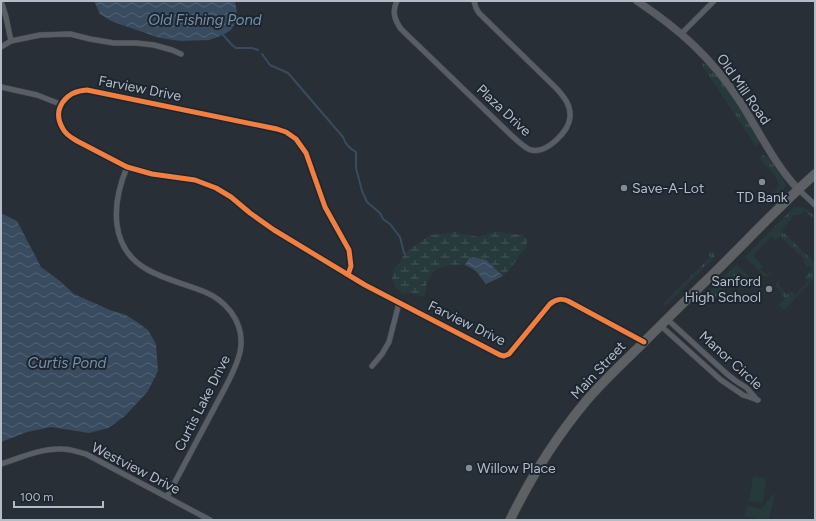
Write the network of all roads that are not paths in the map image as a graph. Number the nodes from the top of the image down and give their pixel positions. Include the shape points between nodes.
1 (397, 1) edge
2 (474, 1) edge
3 (637, 1) edge
4 (714, 1) edge
5 (2, 4) dead end
6 (682, 33) junction
7 (12, 41) junction
8 (1, 47) edge
9 (181, 54) dead end
10 (1, 87) edge
11 (60, 104) junction
12 (127, 167) junction
13 (815, 174) edge
14 (798, 189) junction
15 (815, 205) edge
16 (348, 275) junction
17 (399, 302) junction
18 (664, 322) junction
19 (644, 342) junction
20 (372, 366) dead end
21 (1, 464) edge
22 (167, 497) junction
23 (210, 520) edge
24 (510, 520) edge

1 - 2 street, Plaza Drive via 394,17 401,28 516,140 529,149 543,149 558,138 568,126 568,104 557,89 479,13
3 - 6 street, Old Mill Road
4 - 6 street
5 - 7 street
6 - 14 street, Old Mill Road via 723,77
7 - 8 street
7 - 9 street via 40,35 70,34 114,43 154,45
10 - 11 street via 37,95
11 - 12 street, Farview Drive via 60,122 65,132
11 - 16 street, Farview Drive via 69,95 87,90 286,132 296,139 306,153 325,207 349,250 351,266
12 - 16 street, Farview Drive via 152,174 195,180 216,188 274,230
12 - 22 street, Curtis Lake Drive via 121,180 116,204 118,232 125,248 148,270 219,300 232,313 241,333 240,351 234,369
13 - 14 highway, Main Street
14 - 15 street
14 - 18 highway, Main Street
16 - 17 street, Farview Drive
17 - 19 street, Farview Drive via 501,356 509,354 550,304 559,299 568,301
17 - 20 street via 389,342
18 - 18 street, Manor Circle via 721,380 742,395 758,400 747,388
18 - 19 highway, Main Street
19 - 24 highway, Main Street via 594,392 557,439 540,464
21 - 22 street, Westview Drive via 46,450 68,449 86,454
22 - 23 street, Westview Drive

